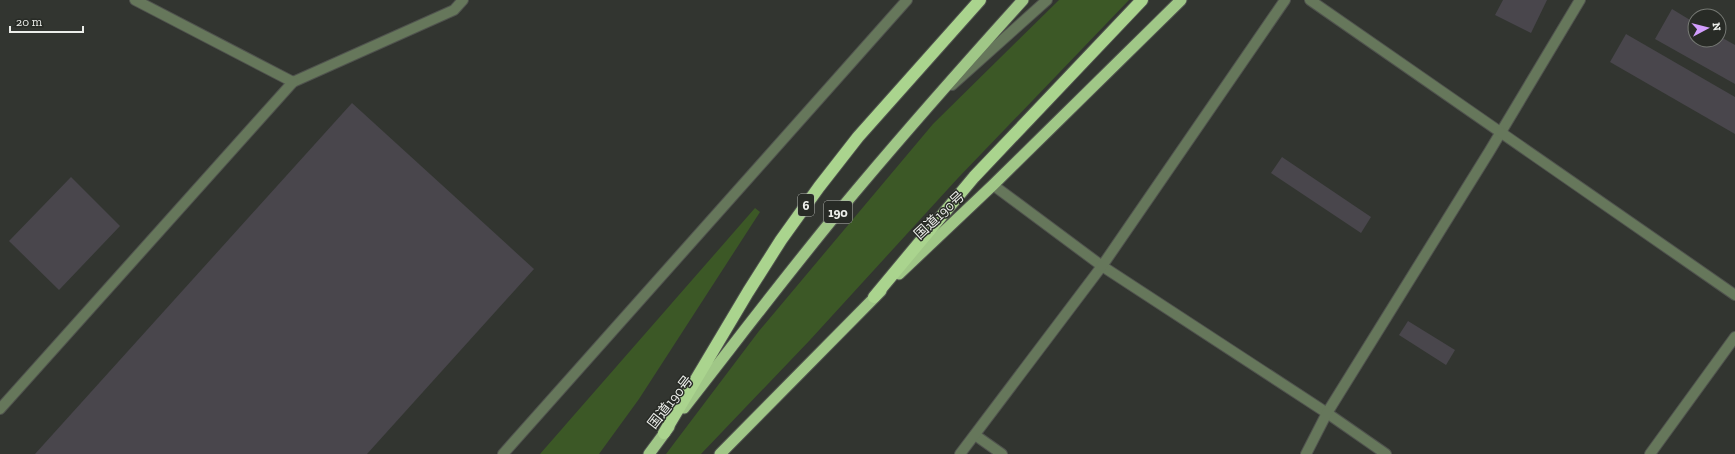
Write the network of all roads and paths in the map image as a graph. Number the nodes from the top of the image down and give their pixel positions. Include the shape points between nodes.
1 (135, 0) edge
2 (462, 0) edge
3 (907, 0) edge
4 (980, 0) edge
5 (1023, 0) edge
6 (1047, 0) edge
7 (1142, 0) edge
8 (1181, 0) edge
9 (1285, 0) edge
10 (1310, 0) edge
11 (1580, 0) edge
12 (293, 82) junction
13 (924, 111) junction
14 (1501, 133) junction
15 (993, 185) junction
16 (1102, 266) junction
17 (1735, 295) edge
18 (874, 297) junction
19 (1735, 336) edge
20 (0, 409) edge
21 (1327, 413) junction
22 (664, 433) junction
23 (975, 435) junction
24 (503, 454) edge
25 (649, 454) edge
26 (720, 454) edge
27 (960, 454) edge
28 (1002, 454) edge
29 (1306, 454) edge
30 (1386, 454) edge
31 (1650, 454) edge

1 - 12 street
2 - 12 street via 454,10
3 - 24 street
4 - 22 highway, 6 via 858,137 819,187 748,292
5 - 13 highway, 国道190号 / 190
6 - 13 street
7 - 18 highway via 974,177
8 - 15 highway, 国道190号
9 - 16 street
10 - 14 street
11 - 14 street
12 - 20 street
13 - 22 highway, 国道190号 / 190 via 799,260
14 - 17 street
14 - 21 street
15 - 16 street
15 - 18 highway, 国道190号
16 - 21 street
16 - 23 street
18 - 26 highway, 国道190号
19 - 31 street
21 - 29 street
21 - 30 street
22 - 25 highway, 国道190号 / 190
23 - 27 street
23 - 28 street

